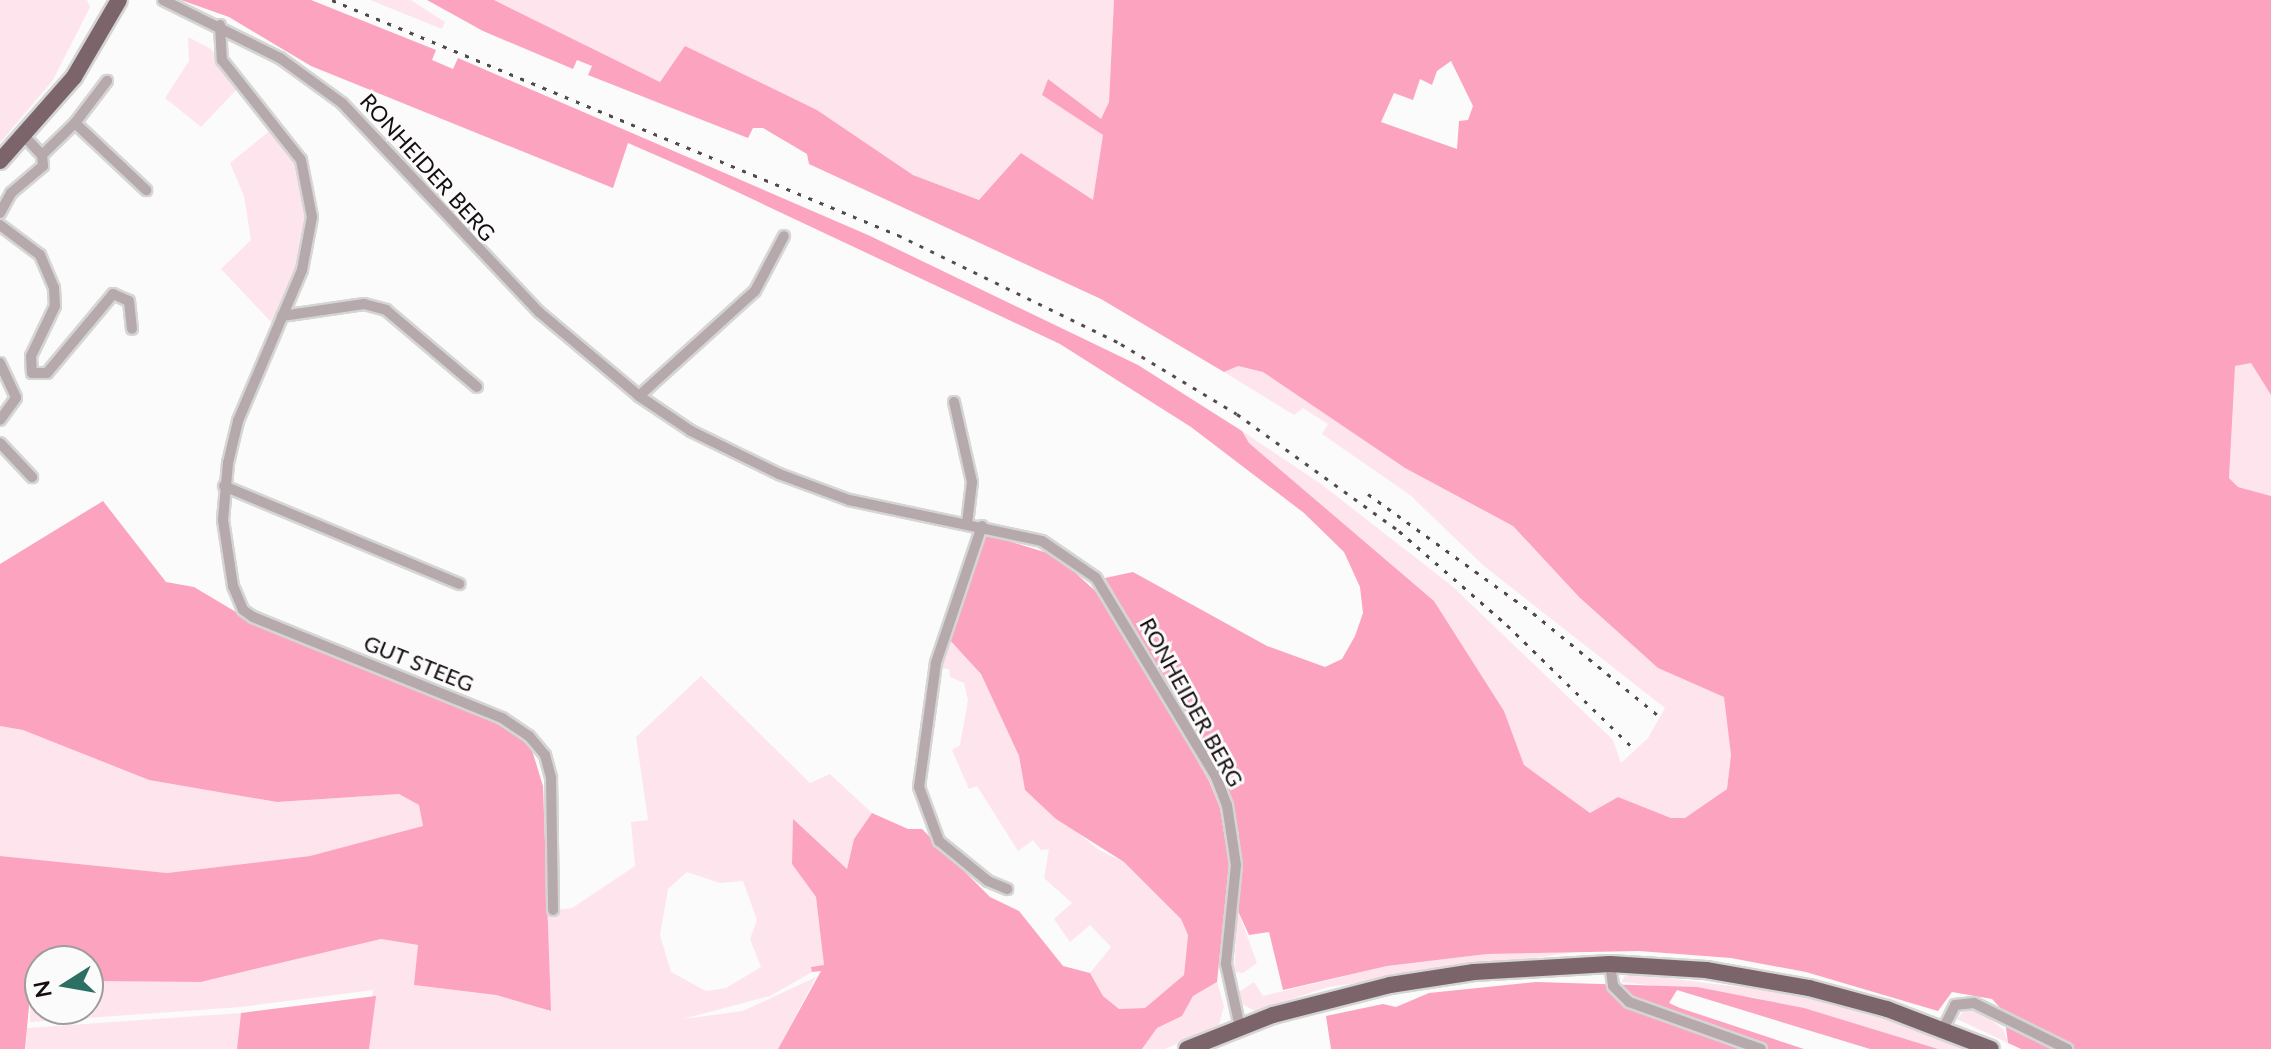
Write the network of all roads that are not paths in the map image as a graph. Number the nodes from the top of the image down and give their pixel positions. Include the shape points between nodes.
1 (119, 0) edge
2 (163, 0) edge
3 (220, 25) junction
4 (107, 81) dead end
5 (75, 123) junction
6 (25, 137) junction
7 (42, 155) junction
8 (0, 161) edge
9 (146, 190) dead end
10 (0, 213) edge
11 (0, 225) edge
12 (784, 236) dead end
13 (282, 316) junction
14 (132, 329) dead end
15 (0, 363) edge
16 (477, 387) dead end
17 (639, 396) junction
18 (954, 402) dead end
19 (0, 420) edge
20 (0, 443) edge
21 (32, 477) dead end
22 (224, 486) junction
23 (967, 524) junction
24 (982, 526) junction
25 (459, 584) dead end
26 (1007, 889) dead end
27 (553, 910) dead end
28 (1610, 964) junction
29 (1240, 1027) junction
30 (1943, 1029) junction
31 (1187, 1049) edge
32 (1761, 1049) edge
33 (1991, 1049) edge
34 (2067, 1049) edge

1 - 6 main road via 79,69
2 - 3 street, RONHEIDER BERG
3 - 13 street, GUT STEEG via 222,60 287,138 307,174 310,239
3 - 17 street, RONHEIDER BERG via 301,70 342,103 490,265
4 - 5 street
5 - 7 street
5 - 9 street
6 - 7 street
6 - 8 main road
7 - 10 street via 43,166 11,193
11 - 14 street via 40,255 54,288 55,306 31,356 32,373 47,373 113,294 129,301
12 - 17 street via 755,291
13 - 16 street via 364,304 386,310
13 - 22 street, GUT STEEG via 238,421
15 - 19 street via 16,390
17 - 23 street, RONHEIDER BERG via 691,431 779,474 849,500
18 - 23 street via 972,482
20 - 21 street
22 - 25 street
22 - 27 street, GUT STEEG via 229,564 243,610 502,718 537,744 551,778
23 - 24 street, RONHEIDER BERG
24 - 26 street via 936,663 919,787 939,841 988,881
24 - 29 street, RONHEIDER BERG via 1049,544 1096,578 1216,777 1235,835 1226,964
28 - 29 main road via 1540,966 1408,982 1319,1001
28 - 30 main road via 1765,979
28 - 32 street via 1613,986 1629,1002
29 - 31 main road
30 - 33 main road
30 - 34 street via 1955,1005 1974,1003

